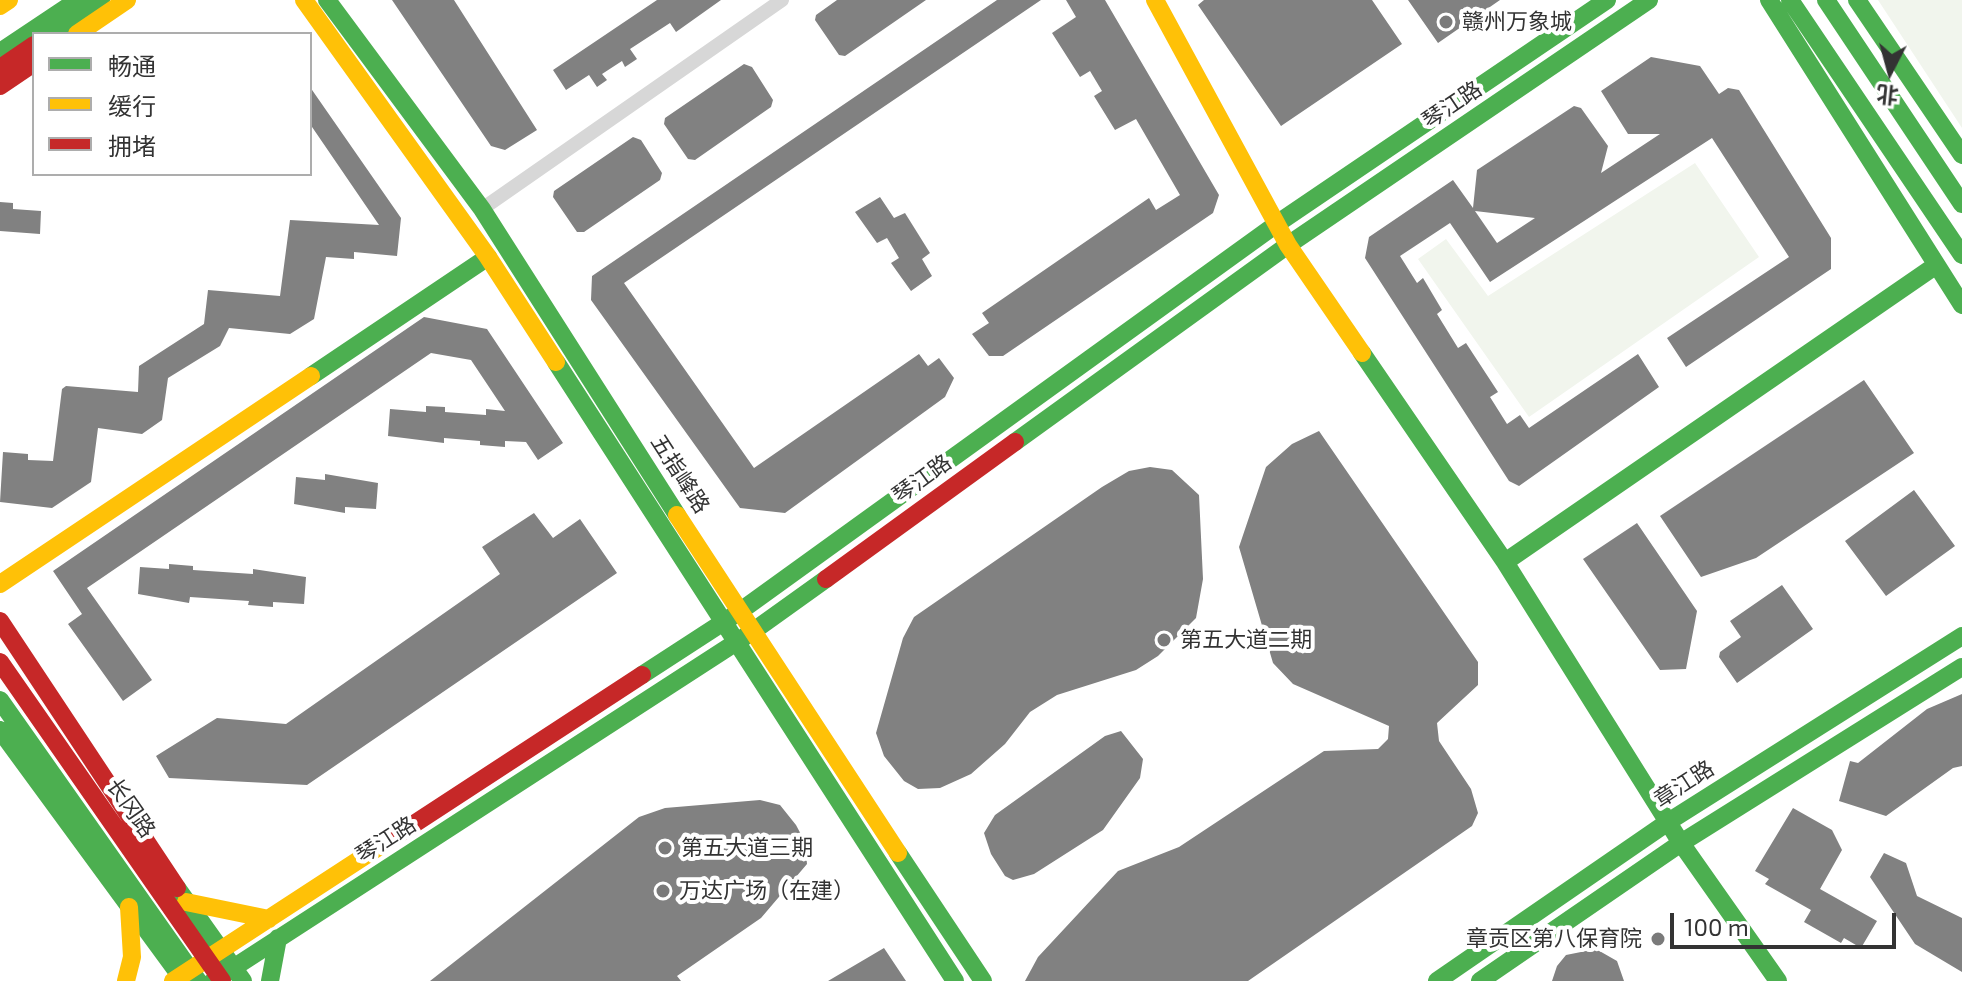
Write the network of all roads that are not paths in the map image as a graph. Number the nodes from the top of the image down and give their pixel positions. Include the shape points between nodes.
1 (9, 0) edge
2 (54, 0) edge
3 (78, 0) edge
4 (101, 0) edge
5 (127, 0) edge
6 (304, 0) edge
7 (327, 0) edge
8 (782, 0) edge
9 (1155, 0) edge
10 (1607, 0) edge
11 (1649, 0) edge
12 (1769, 0) edge
13 (1790, 0) edge
14 (1826, 0) edge
15 (1857, 0) edge
16 (0, 6) edge
17 (53, 32) edge
18 (80, 32) edge
19 (0, 37) edge
20 (32, 46) edge
21 (0, 52) edge
22 (32, 64) edge
23 (0, 68) edge
24 (0, 86) edge
25 (1962, 155) edge
26 (1962, 204) edge
27 (482, 209) junction
28 (1278, 223) junction
29 (1288, 245) junction
30 (1962, 255) edge
31 (488, 257) junction
32 (1935, 266) junction
33 (1962, 305) edge
34 (1505, 562) junction
35 (0, 584) edge
36 (739, 612) junction
37 (0, 621) edge
38 (721, 623) junction
39 (752, 632) junction
40 (1962, 636) edge
41 (734, 643) junction
42 (0, 662) edge
43 (1962, 667) edge
44 (0, 700) edge
45 (0, 730) edge
46 (1668, 822) junction
47 (1681, 843) junction
48 (186, 902) junction
49 (129, 907) junction
50 (269, 919) junction
51 (278, 938) junction
52 (214, 955) junction
53 (226, 977) edge
54 (185, 978) edge
55 (126, 981) edge
56 (270, 981) edge
57 (955, 981) edge
58 (983, 981) edge
59 (1437, 981) edge
60 (1480, 981) edge
61 (1778, 981) edge

1 - 16 main road
2 - 19 main road
3 - 21 main road
4 - 17 main road
5 - 18 main road
6 - 31 main road, 五指峰路
7 - 27 main road, 五指峰路
8 - 27 street
9 - 28 main road
10 - 28 main road, 琴江路
11 - 29 main road, 琴江路
12 - 32 main road
13 - 30 main road
14 - 26 main road
15 - 25 main road
20 - 23 main road
22 - 24 main road
27 - 36 main road, 五指峰路
28 - 29 main road
28 - 36 main road, 琴江路
29 - 34 main road
29 - 39 main road, 琴江路
31 - 35 main road
31 - 38 main road, 五指峰路
32 - 33 main road
32 - 34 main road
34 - 46 main road
36 - 38 main road, 琴江路
36 - 39 main road, 五指峰路
37 - 48 main road
38 - 41 main road, 五指峰路
38 - 50 main road, 琴江路
39 - 41 main road, 琴江路
39 - 58 main road, 五指峰路
40 - 46 main road, 章江路
41 - 51 main road, 琴江路
41 - 57 main road, 五指峰路
42 - 52 main road, 长冈路
43 - 47 main road
44 - 54 main road, 长冈路
45 - 49 main road
46 - 47 main road
46 - 59 main road, 章江路
47 - 60 main road
47 - 61 main road
48 - 50 main road
48 - 52 main road
49 - 54 main road
49 - 55 main road via 132,957
50 - 52 main road, 琴江路
51 - 53 main road, 琴江路
51 - 56 main road
52 - 53 main road, 长冈路
52 - 54 main road, 琴江路

